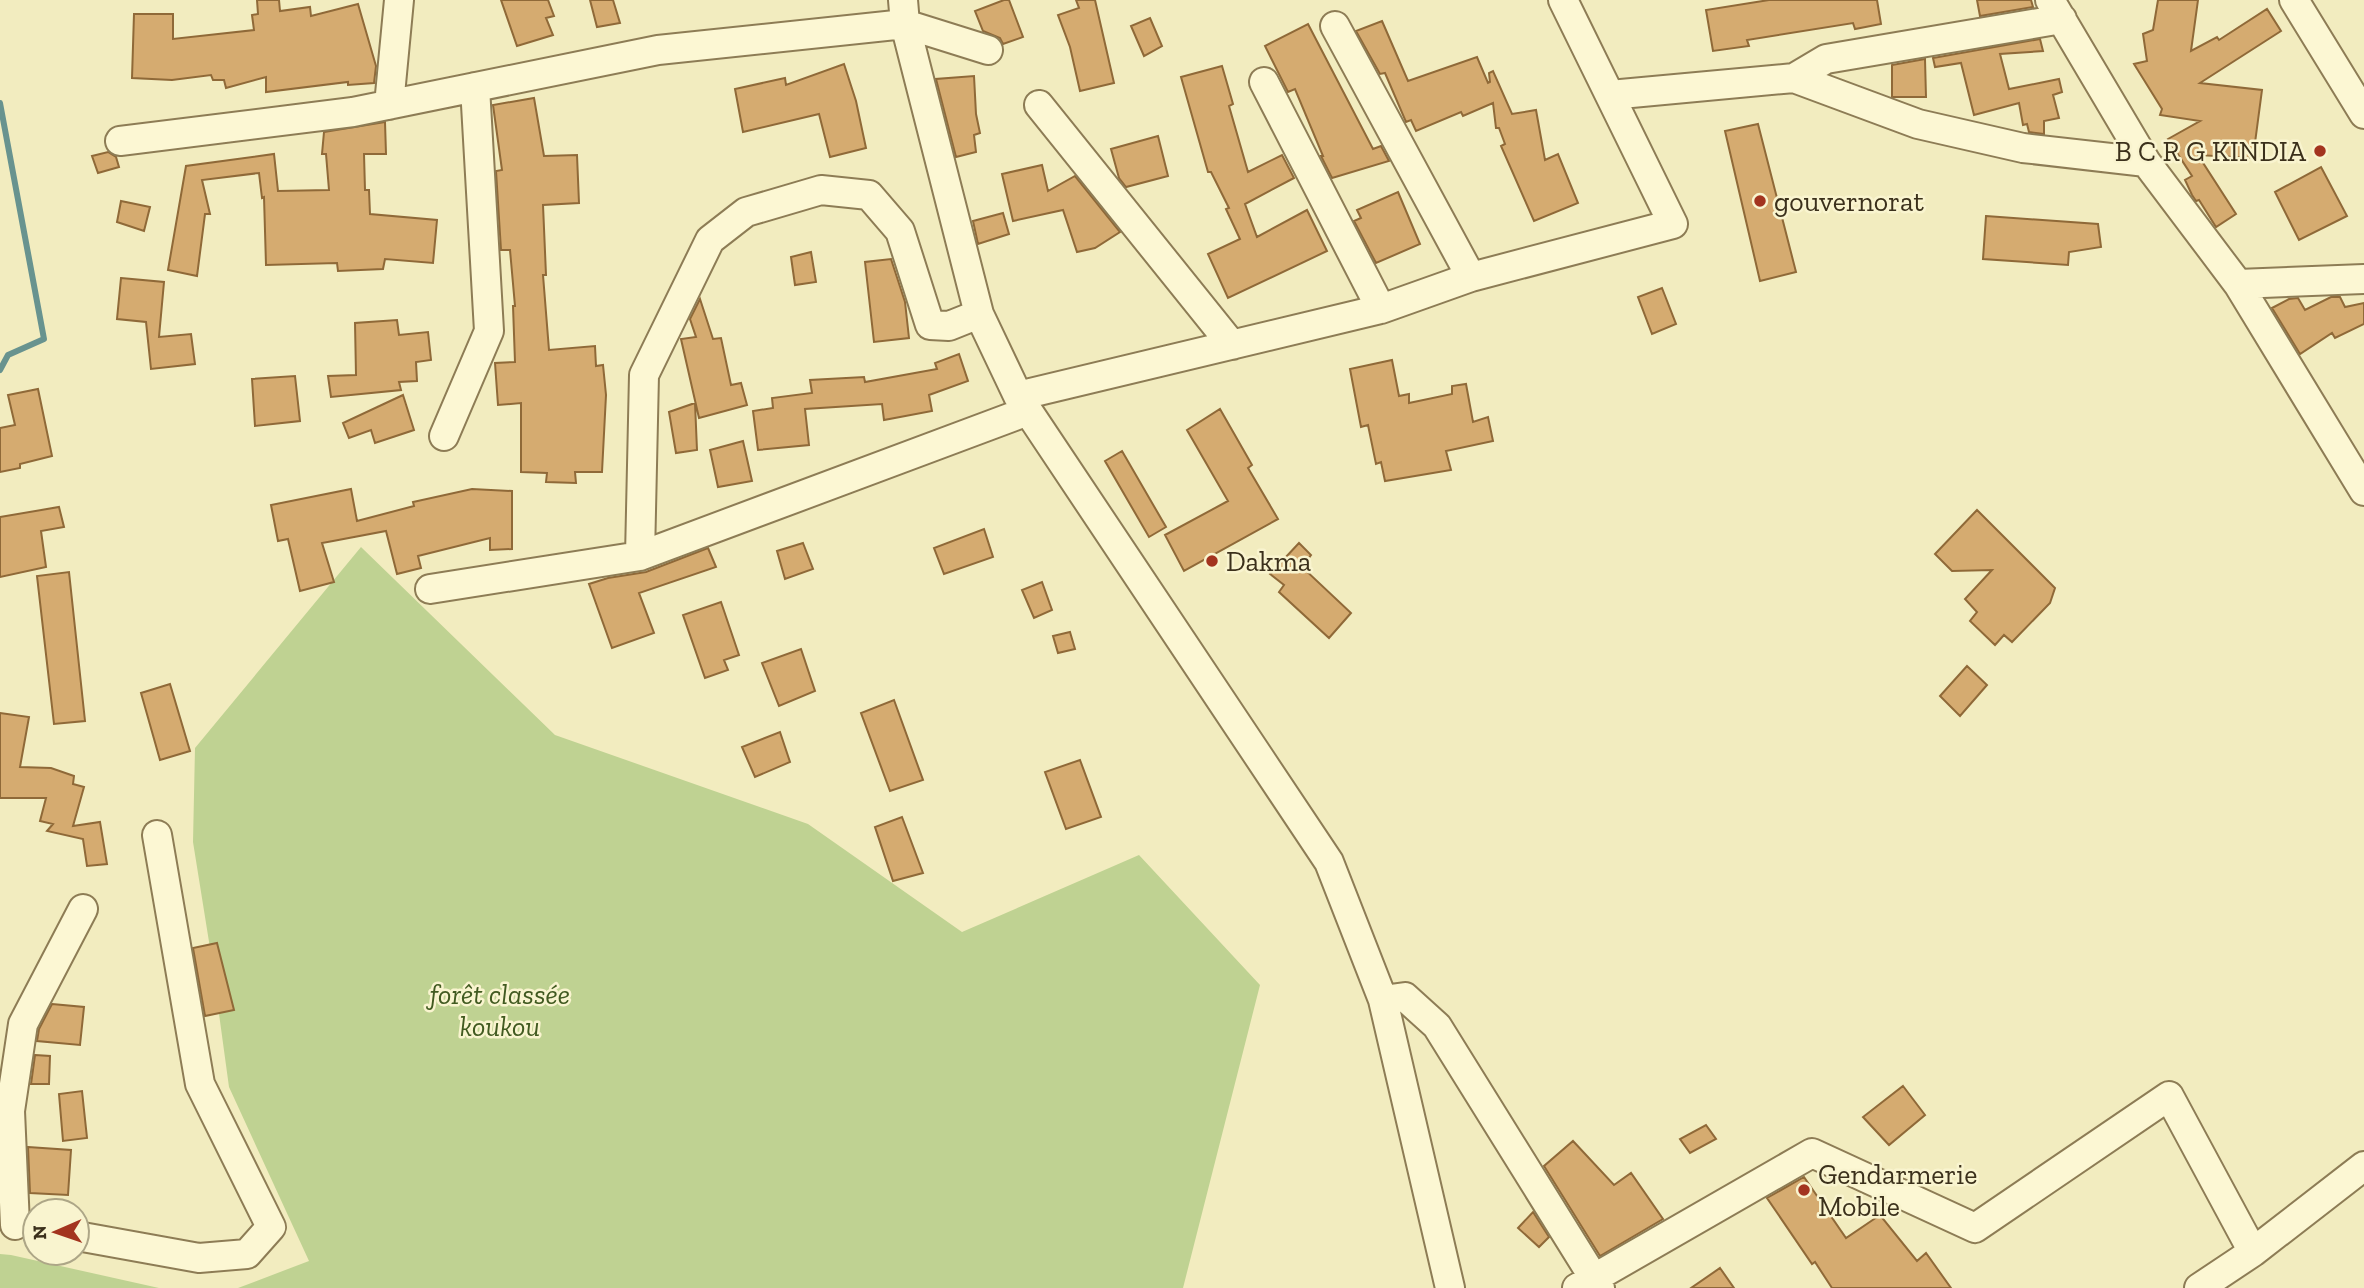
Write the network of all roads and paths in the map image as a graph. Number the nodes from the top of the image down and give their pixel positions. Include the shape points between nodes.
1 (398, 0) edge
2 (1563, 0) edge
3 (2294, 0) edge
4 (2056, 10) edge
5 (904, 12) edge
6 (1335, 26) dead end
7 (988, 50) dead end
8 (1794, 78) junction
9 (1264, 82) dead end
10 (475, 87) junction
11 (1610, 95) junction
12 (389, 105) junction
13 (1039, 105) dead end
14 (2364, 114) edge
15 (120, 141) dead end
16 (2146, 162) junction
17 (1471, 277) junction
18 (2364, 279) edge
19 (2238, 284) junction
20 (1381, 309) junction
21 (979, 314) junction
22 (1231, 345) junction
23 (1023, 404) junction
24 (444, 436) dead end
25 (2364, 491) edge
26 (640, 556) junction
27 (430, 589) dead end
28 (158, 835) dead end
29 (83, 909) dead end
30 (1383, 1000) junction
31 (2364, 1166) edge
32 (17, 1225) edge
33 (91, 1239) edge
34 (2253, 1252) junction
35 (1590, 1285) edge
36 (1450, 1288) edge
37 (2199, 1288) edge

1 - 12 street
2 - 11 street
3 - 14 street
4 - 8 street via 1826,59
4 - 16 street
5 - 7 street
5 - 10 street via 659,50
5 - 21 street
6 - 17 street
8 - 11 street
8 - 16 street via 1918,124 2023,148
9 - 20 street
10 - 12 street
10 - 24 street via 489,331
11 - 17 street via 1673,224
12 - 15 street
13 - 22 street
16 - 19 street
17 - 20 street
18 - 19 street
19 - 25 street
20 - 22 street
21 - 23 street
21 - 26 street via 949,326 930,324 900,231 869,195 821,190 746,212 710,240 643,375
22 - 23 street
23 - 26 street
23 - 30 street via 1329,862
26 - 27 street
28 - 33 street via 200,1084 271,1227 247,1254 198,1258
29 - 32 street via 23,1024 10,1111
30 - 35 street via 1405,997 1437,1026
30 - 36 street
31 - 34 street
34 - 35 street via 2169,1096 1975,1228 1812,1153
34 - 37 street

